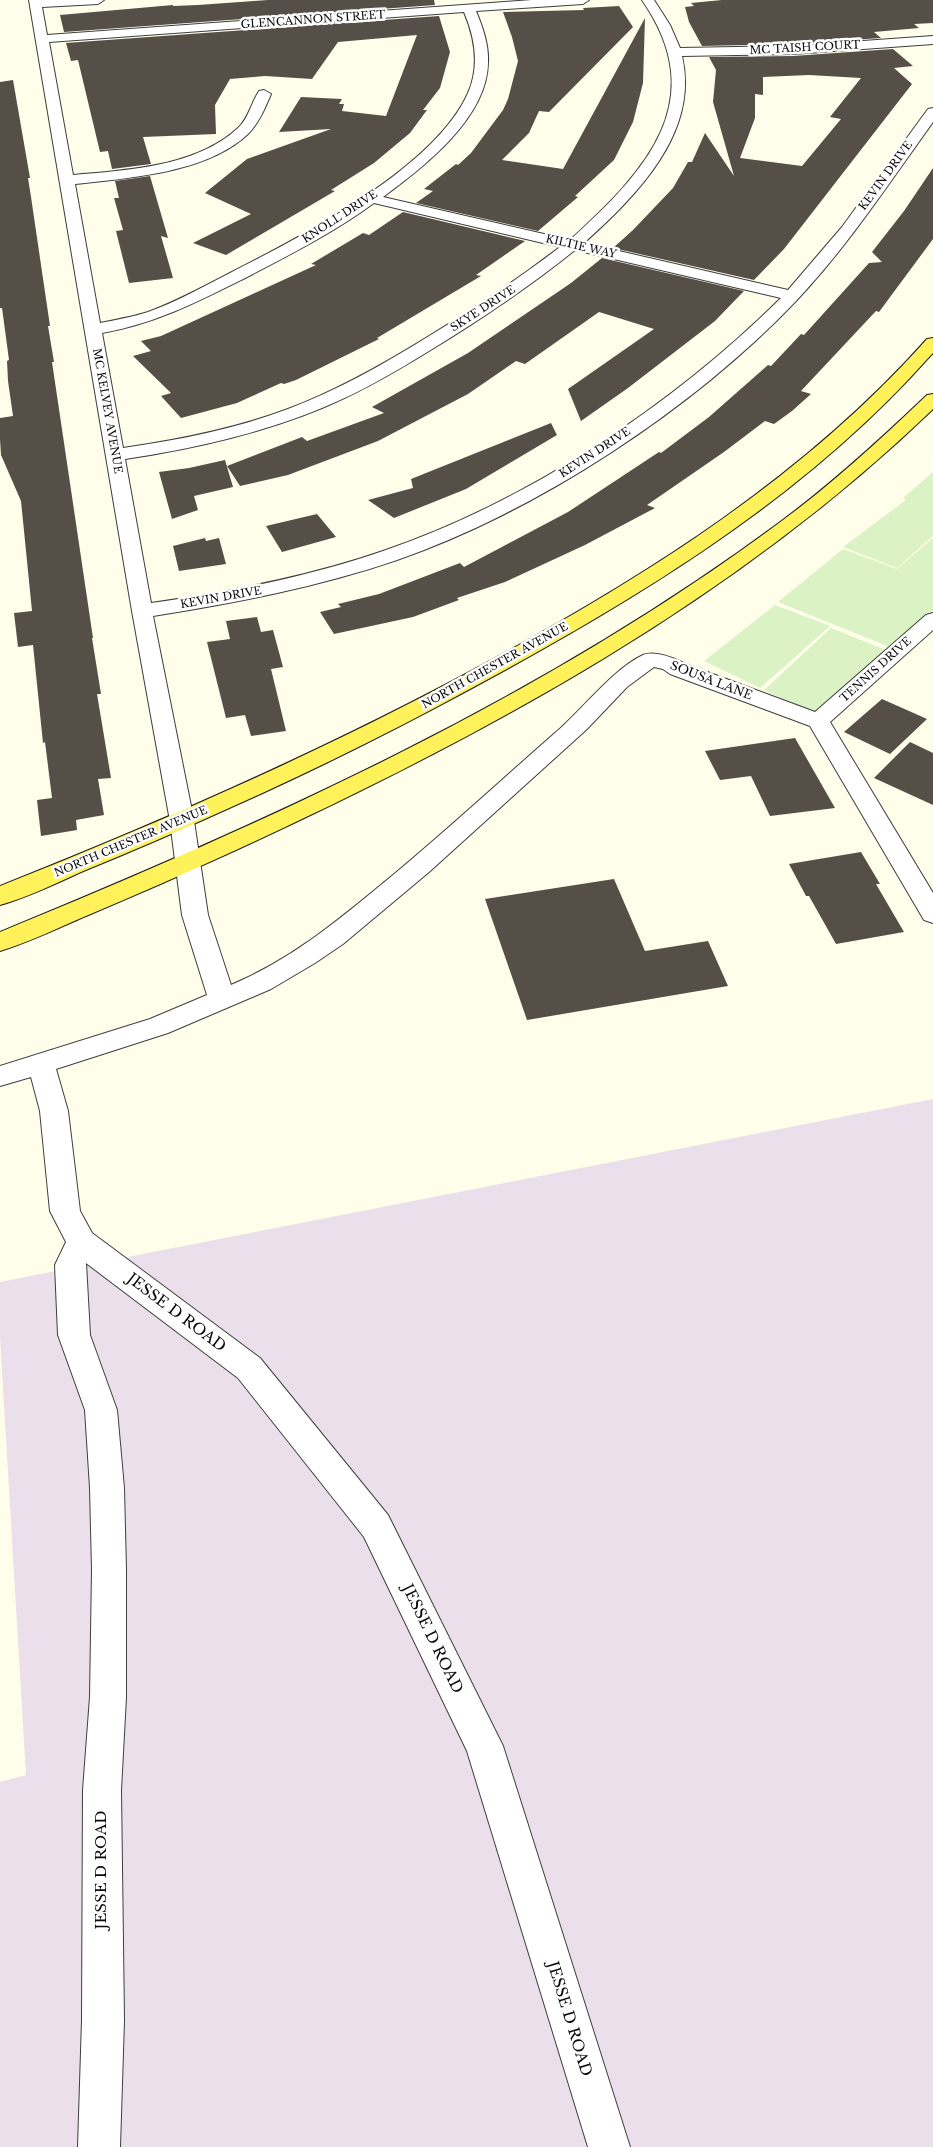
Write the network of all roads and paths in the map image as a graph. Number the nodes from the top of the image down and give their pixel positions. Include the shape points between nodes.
1 (98, 0) edge
2 (584, 0) edge
3 (648, 0) edge
4 (36, 2) edge
5 (468, 8) junction
6 (42, 39) junction
7 (933, 40) edge
8 (917, 41) junction
9 (676, 52) junction
10 (933, 55) edge
11 (264, 94) dead end
12 (933, 112) edge
13 (67, 180) junction
14 (370, 198) junction
15 (572, 245) junction
16 (792, 296) junction
17 (93, 329) junction
18 (933, 343) edge
19 (910, 369) junction
20 (930, 406) edge
21 (114, 455) junction
22 (142, 611) junction
23 (933, 619) edge
24 (818, 721) junction
25 (182, 821) junction
26 (188, 863) junction
27 (0, 896) edge
28 (933, 914) edge
29 (0, 942) edge
30 (222, 999) junction
31 (41, 1064) junction
32 (0, 1076) edge
33 (81, 1242) junction
34 (99, 2147) edge
35 (609, 2147) edge

1 - 4 street
2 - 5 street, GLENCANNON STREET
3 - 9 street, SKYE DRIVE via 669,33
4 - 6 street, MC KELVEY AVENUE
5 - 6 street, GLENCANNON STREET
5 - 14 street, KNOLL DRIVE via 481,42 481,74 465,111 425,156
6 - 13 street, MC KELVEY AVENUE
7 - 8 street, MC TAISH COURT
8 - 9 street, MC TAISH COURT via 793,50
8 - 10 street
9 - 15 street, SKYE DRIVE via 680,84 676,107 663,143 633,186
11 - 13 street via 242,132 212,150 144,171
12 - 16 street, KEVIN DRIVE via 839,240
13 - 17 street, MC KELVEY AVENUE
14 - 15 street, KILTIE WAY
14 - 17 street, KNOLL DRIVE via 303,241 202,294 150,316
15 - 16 street, KILTIE WAY
15 - 21 street, SKYE DRIVE via 464,323 317,404 276,420 204,440
16 - 22 street, KEVIN DRIVE via 717,366 660,410 531,494 485,517 390,556 330,574 267,590
17 - 21 street, MC KELVEY AVENUE
18 - 19 main road, NORTH CHESTER AVENUE
19 - 20 main road via 911,397
19 - 25 main road, NORTH CHESTER AVENUE via 860,419 799,471 701,542 610,601 406,715
20 - 26 main road via 793,523 649,622 442,741 344,791
21 - 22 street, MC KELVEY AVENUE
22 - 25 street, MC KELVEY AVENUE
23 - 24 street, TENNIS DRIVE
24 - 28 street
24 - 30 street, SOUSA LANE via 670,664 657,660 644,662 514,783 354,921 306,957 262,982
25 - 26 street
25 - 27 main road, NORTH CHESTER AVENUE
26 - 29 main road
26 - 30 street via 195,914
30 - 31 street, SOUSA LANE via 159,1026
31 - 32 street, SOUSA LANE
31 - 33 street, JESSE D ROAD via 54,1111 65,1211
33 - 34 street, JESSE D ROAD via 70,1265 74,1335 101,1410 109,1570 108,1697 102,1790 103,2020
33 - 35 street, JESSE D ROAD via 250,1368 376,1526 484,1746

